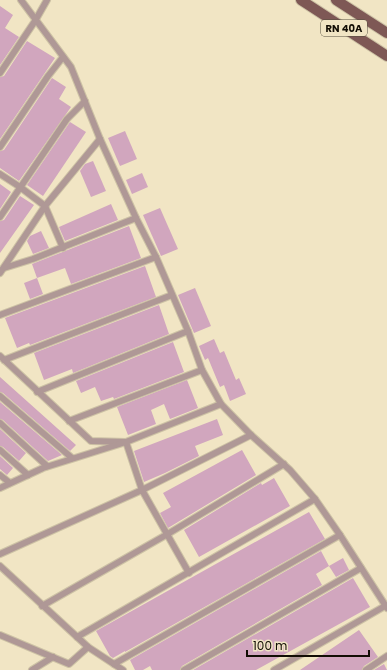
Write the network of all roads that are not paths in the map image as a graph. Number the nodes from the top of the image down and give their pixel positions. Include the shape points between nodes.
1 (20, 0) edge
2 (47, 0) edge
3 (301, 0) edge
4 (336, 0) edge
5 (35, 21) junction
6 (387, 33) edge
7 (64, 56) junction
8 (387, 56) edge
9 (0, 73) edge
10 (85, 101) junction
11 (100, 139) junction
12 (0, 147) edge
13 (0, 174) edge
14 (20, 187) junction
15 (45, 206) junction
16 (0, 217) edge
17 (136, 218) junction
18 (63, 248) junction
19 (156, 257) junction
20 (4, 268) junction
21 (0, 273) edge
22 (172, 295) junction
23 (0, 315) edge
24 (188, 331) junction
25 (2, 358) edge
26 (202, 370) junction
27 (38, 392) junction
28 (0, 396) edge
29 (221, 404) junction
30 (69, 421) junction
31 (0, 423) edge
32 (251, 435) junction
33 (126, 442) junction
34 (0, 450) edge
35 (72, 458) junction
36 (284, 464) junction
37 (47, 466) junction
38 (0, 475) edge
39 (28, 475) junction
40 (10, 483) junction
41 (0, 488) edge
42 (142, 490) junction
43 (315, 499) junction
44 (166, 535) junction
45 (340, 535) junction
46 (0, 554) edge
47 (0, 566) edge
48 (361, 568) junction
49 (189, 573) junction
50 (42, 606) junction
51 (386, 607) edge
52 (0, 635) edge
53 (77, 637) junction
54 (88, 647) junction
55 (387, 656) edge
56 (53, 657) junction
57 (119, 668) edge
58 (32, 670) edge
59 (184, 670) edge
60 (274, 670) edge
61 (366, 670) edge

1 - 5 street
2 - 5 street
3 - 8 main road, RN 40A
4 - 6 main road, RN 40A
5 - 7 street
5 - 9 street
7 - 10 street
7 - 12 street
10 - 11 street
10 - 14 street via 67,120
11 - 15 street
11 - 17 street
13 - 14 street
14 - 15 street
14 - 16 street
15 - 18 street
15 - 20 street
17 - 18 street
17 - 19 street
18 - 20 street
19 - 22 street
19 - 23 street
20 - 21 street
22 - 24 street
22 - 25 street
24 - 26 street
24 - 27 street
25 - 27 street
26 - 29 street
26 - 30 street
27 - 30 street
28 - 35 street
29 - 32 street
29 - 33 street
30 - 33 street via 91,441
31 - 37 street
32 - 36 street
32 - 42 street
33 - 35 street
33 - 42 street
34 - 39 street
35 - 37 street
36 - 43 street
36 - 44 street
37 - 39 street
38 - 40 street
39 - 40 street
40 - 41 street
42 - 44 street
42 - 46 street
43 - 45 street
43 - 49 street
44 - 49 street
44 - 50 street
45 - 48 street
45 - 57 street
47 - 50 street
48 - 51 street
48 - 59 street
49 - 53 street
50 - 53 street
51 - 60 street
52 - 56 street
53 - 54 street
54 - 56 street via 69,664
54 - 57 street
55 - 61 street
56 - 58 street

